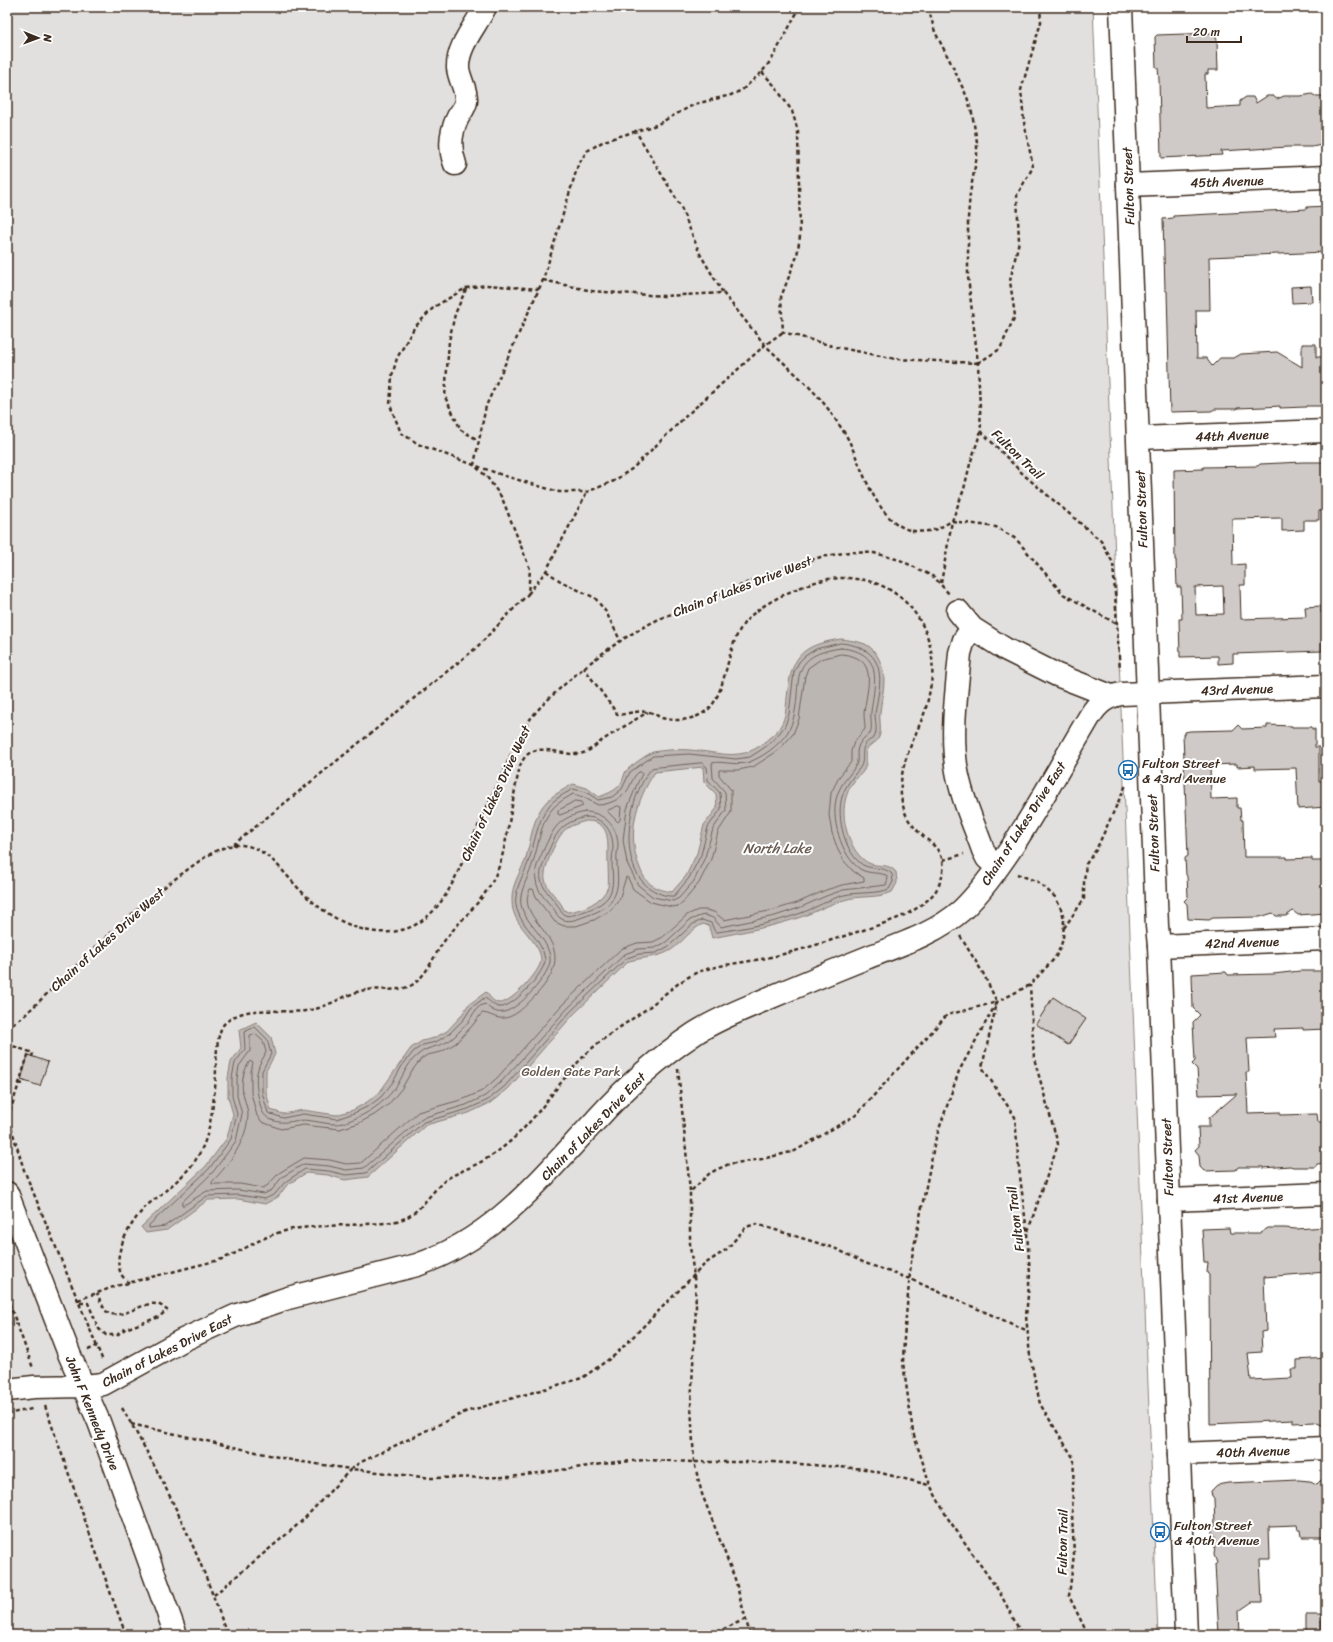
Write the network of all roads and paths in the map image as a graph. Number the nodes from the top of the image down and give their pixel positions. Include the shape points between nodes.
1 (485, 7) edge
2 (800, 7) edge
3 (928, 7) edge
4 (1040, 7) edge
5 (1121, 7) edge
6 (762, 72) junction
7 (635, 130) junction
8 (455, 164) dead end
9 (1326, 177) edge
10 (1128, 185) junction
11 (543, 280) junction
12 (466, 288) junction
13 (539, 289) junction
14 (722, 293) junction
15 (783, 332) junction
16 (765, 345) junction
17 (978, 362) junction
18 (981, 431) junction
19 (1326, 431) edge
20 (1138, 438) junction
21 (478, 440) junction
22 (474, 465) junction
23 (588, 492) junction
24 (952, 521) junction
25 (546, 571) junction
26 (941, 583) junction
27 (528, 594) junction
28 (958, 611) joint
29 (1117, 624) junction
30 (972, 628) junction
31 (620, 640) junction
32 (584, 668) junction
33 (1120, 670) dead end
34 (1326, 686) edge
35 (1148, 693) junction
36 (1111, 696) junction
37 (648, 712) junction
38 (1126, 785) dead end
39 (234, 845) junction
40 (997, 868) junction
41 (950, 920) junction
42 (1064, 928) junction
43 (1326, 939) edge
44 (1159, 946) junction
45 (1030, 986) junction
46 (997, 1002) junction
47 (7, 1028) edge
48 (7, 1044) edge
49 (676, 1046) junction
50 (29, 1052) junction
51 (32, 1057) dead end
52 (25, 1081) dead end
53 (19, 1083) junction
54 (7, 1114) edge
55 (8, 1118) junction
56 (11, 1130) junction
57 (7, 1132) edge
58 (690, 1192) junction
59 (7, 1193) edge
60 (1326, 1194) edge
61 (1169, 1200) junction
62 (1027, 1233) junction
63 (694, 1275) junction
64 (910, 1279) junction
65 (129, 1283) junction
66 (96, 1293) junction
67 (7, 1297) edge
68 (79, 1301) junction
69 (7, 1323) edge
70 (18, 1324) junction
71 (1028, 1331) junction
72 (103, 1362) dead end
73 (34, 1373) dead end
74 (84, 1386) junction
75 (7, 1390) edge
76 (122, 1408) dead end
77 (7, 1414) edge
78 (131, 1424) junction
79 (1326, 1448) edge
80 (1179, 1454) junction
81 (694, 1462) junction
82 (351, 1469) junction
83 (930, 1485) junction
84 (214, 1595) junction
85 (746, 1619) junction
86 (126, 1635) edge
87 (176, 1635) edge
88 (227, 1635) edge
89 (710, 1635) edge
90 (750, 1635) edge
91 (1022, 1635) edge
92 (1088, 1635) edge
93 (1186, 1635) edge

1 - 8 street via 460,56 458,68 466,100 450,145
2 - 6 path
3 - 17 path, Fulton Trail via 935,32 967,97 975,128 977,156 968,218 968,277
4 - 17 path via 1041,22 1021,90 1024,122 1034,167 1018,195 1019,241 1010,281 1015,316 1000,349
5 - 10 street, Fulton Street
6 - 7 path via 731,95 694,104 656,125
6 - 15 path via 774,84 792,111 798,131 800,236 796,260 781,297
7 - 11 path via 588,151 578,165
7 - 14 path via 680,205 700,254
9 - 10 street, 45th Avenue
10 - 20 street, Fulton Street
11 - 13 path
11 - 14 path via 592,291 663,296
12 - 13 path via 486,285
12 - 21 path via 455,314 449,341 445,397 461,430
12 - 22 path via 434,307 414,328 397,358 392,376 390,405 401,433 420,445
13 - 21 path via 486,406
14 - 16 path
15 - 16 path
15 - 17 path via 836,347 896,359
16 - 23 path via 633,468 614,481
16 - 24 path via 830,411 848,440 872,495 888,516 897,524 916,531 933,530
17 - 18 path, Fulton Trail
18 - 24 path
18 - 29 path, Fulton Trail via 1024,475 1101,541 1113,563
19 - 20 street, 44th Avenue
20 - 35 street, Fulton Street
21 - 22 path
22 - 23 path via 559,492
22 - 27 path via 487,477 502,498 530,568
23 - 25 path
24 - 26 path
24 - 29 path via 996,527 1016,539 1063,594
25 - 27 path
25 - 31 path via 595,598 606,612
26 - 28 path, Chain of Lakes Drive West
26 - 31 path, Chain of Lakes Drive West via 924,571 888,556 862,552 834,554 805,561 743,584 659,619
27 - 39 path via 476,648
28 - 30 street
29 - 33 path, Fulton Trail
30 - 36 street via 1023,659
30 - 40 street via 964,640 960,654 954,737 956,765 962,792 983,850
31 - 32 path, Chain of Lakes Drive West
32 - 37 path via 618,714
32 - 39 path, Chain of Lakes Drive West via 543,705 523,729 453,882 436,908 413,926 385,933 342,922 304,894 264,853 244,845
34 - 35 street, 43rd Avenue
35 - 36 street
35 - 44 street, Fulton Street
36 - 40 street, Chain of Lakes Drive East via 1094,710 1043,797
37 - 65 path via 584,752 568,754 546,749 526,755 520,766 503,852 493,880 444,942 418,981 406,988 356,992 326,1006 307,1011 252,1011 225,1023 219,1034 214,1099 202,1149 188,1169 142,1210 124,1239 117,1262 120,1273
37 - 65 path via 673,720 692,718 706,712 718,693 740,629 749,618 780,598 819,581 842,578 865,580 894,592 919,619 932,655 928,702 905,764 901,789 902,804 907,818 917,831 937,848 943,860 942,876 935,892 912,910 889,921 807,948 764,959 709,968 686,978 582,1058 528,1124 504,1148 450,1177 411,1215 403,1219 281,1232 225,1258
38 - 42 path via 1096,850 1086,864 1084,899
39 - 47 path, Chain of Lakes Drive West via 222,848 198,862 140,906 24,1016
40 - 41 street, Chain of Lakes Drive East via 972,900
40 - 42 path via 1030,878 1050,892 1062,911
41 - 46 path via 983,973
41 - 49 street, Chain of Lakes Drive East via 923,936 738,1011
42 - 45 path via 1055,958
43 - 44 street, 42nd Avenue
44 - 61 street, Fulton Street
45 - 46 path
45 - 62 path via 1034,1058 1058,1144
46 - 58 path via 947,1015 856,1115 795,1151 718,1168
46 - 62 path, Fulton Trail via 982,1067 1015,1117
46 - 64 path via 959,1071 935,1141 911,1262
48 - 50 path
49 - 58 path
49 - 74 street, Chain of Lakes Drive East via 618,1098 516,1205 487,1229 455,1250 417,1265 288,1298 240,1314 183,1340 111,1381
50 - 51 path via 33,1053
50 - 53 path
52 - 53 path via 24,1084
53 - 55 path
54 - 55 path
55 - 56 path
56 - 57 path
56 - 68 path via 24,1170
58 - 63 path via 690,1246
59 - 74 street, John F Kennedy Drive
60 - 61 street, 41st Avenue
61 - 80 street, Fulton Street
62 - 71 path, Fulton Trail via 1030,1274 1026,1316
63 - 64 path via 727,1249 746,1227 756,1224 824,1244
63 - 81 path via 697,1319 692,1405
63 - 82 path via 624,1347 582,1378 465,1412
64 - 71 path
64 - 83 path via 903,1363 913,1432
65 - 66 path
66 - 68 path
66 - 68 path via 106,1311 115,1315 145,1305 156,1304 167,1310 159,1317 124,1329 117,1335 106,1335 99,1329 88,1303
67 - 70 path
68 - 72 path
69 - 70 path
70 - 73 path
71 - 92 path, Fulton Trail via 1030,1356 1040,1404 1074,1459 1074,1554 1069,1596
74 - 75 street, Chain of Lakes Drive East
74 - 87 street, John F Kennedy Drive
76 - 78 path
77 - 86 path via 44,1405
78 - 82 path via 296,1461
78 - 84 path via 166,1488
79 - 80 street, 40th Avenue
80 - 93 street, Fulton Street
81 - 82 path via 631,1461 511,1477 431,1478
81 - 83 path via 773,1462 865,1469
81 - 85 path via 702,1494 735,1579
82 - 84 path via 292,1530
83 - 91 path via 947,1517 1000,1593
84 - 88 path
85 - 89 path
85 - 90 path

